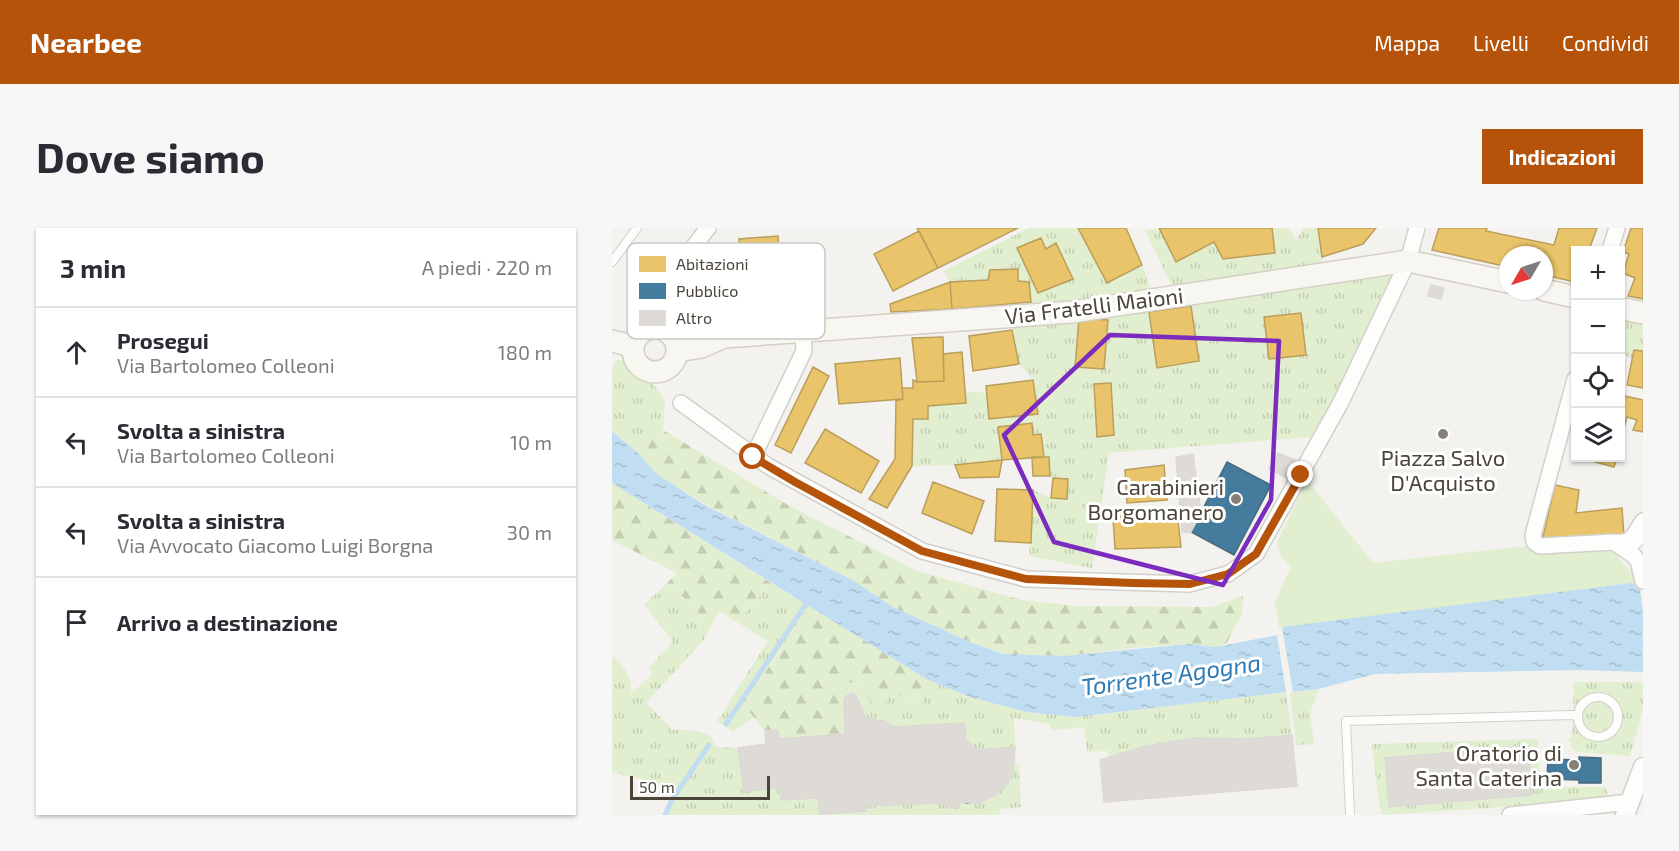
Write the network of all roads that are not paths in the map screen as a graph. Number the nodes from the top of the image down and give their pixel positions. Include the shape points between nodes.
1 (636, 228) edge
2 (708, 228) edge
3 (1417, 228) edge
4 (1617, 228) edge
5 (696, 243) edge
6 (1611, 246) edge
7 (1408, 261) junction
8 (612, 262) edge
9 (1499, 280) edge
10 (1553, 293) edge
11 (1571, 298) edge
12 (1625, 309) edge
13 (1643, 313) edge
14 (825, 330) edge
15 (674, 339) edge
16 (719, 339) edge
17 (803, 339) edge
18 (622, 344) edge
19 (678, 351) junction
20 (1571, 394) edge
21 (681, 403) dead end
22 (753, 457) junction
23 (1643, 521) edge
24 (1643, 538) edge
25 (1614, 542) junction
26 (1628, 552) junction
27 (1642, 576) edge
28 (1578, 717) junction
29 (1641, 777) edge
30 (1628, 808) edge
31 (1350, 815) edge
32 (1510, 815) edge

1 - 8 lane
2 - 5 street
3 - 7 street
4 - 6 street
7 - 9 main road, Via Fratelli Maioni
7 - 14 main road, Via Fratelli Maioni via 1072,312
7 - 22 street via 1332,420 1256,554 1228,574 1190,584 1026,579 922,551
10 - 11 main road
12 - 13 main road
15 - 19 main road
16 - 19 main road, Via Fratelli Maioni
17 - 22 street via 804,351
18 - 19 main road via 638,365 652,373 672,365
20 - 25 street via 1534,542 1540,546
21 - 22 street
23 - 25 street via 1630,541
24 - 26 lane
25 - 26 street
26 - 27 street via 1634,556
28 - 28 lane via 1582,729 1598,737 1614,728 1618,716 1614,705 1597,696 1585,701
28 - 31 lane via 1346,721
29 - 30 street
30 - 32 street

